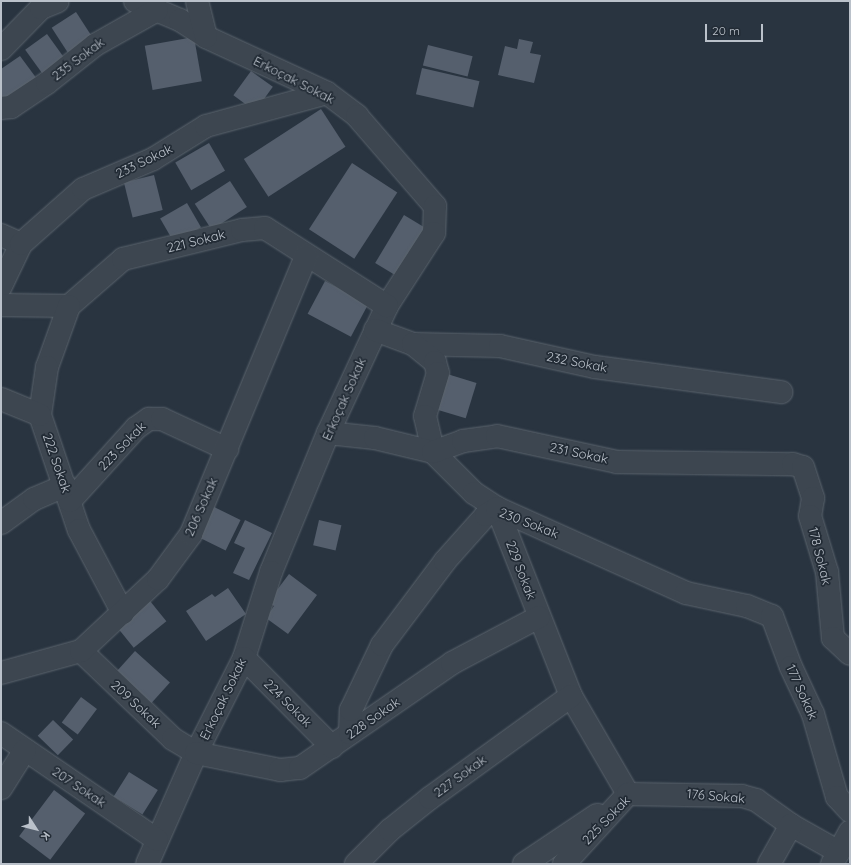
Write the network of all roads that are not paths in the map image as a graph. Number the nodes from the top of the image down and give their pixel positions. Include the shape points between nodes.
1 (58, 1) edge
2 (135, 1) edge
3 (197, 1) edge
4 (157, 10) junction
5 (206, 37) junction
6 (1, 49) edge
7 (327, 93) junction
8 (1, 108) edge
9 (1, 235) edge
10 (21, 244) junction
11 (306, 256) junction
12 (1, 286) edge
13 (1, 305) edge
14 (69, 306) junction
15 (387, 306) junction
16 (375, 330) junction
17 (413, 344) junction
18 (781, 392) dead end
19 (1, 399) edge
20 (40, 416) junction
21 (328, 433) junction
22 (227, 449) junction
23 (433, 452) junction
24 (68, 493) junction
25 (813, 498) joint
26 (497, 508) junction
27 (1, 523) edge
28 (123, 613) junction
29 (772, 616) joint
30 (539, 617) junction
31 (81, 651) junction
32 (850, 654) edge
33 (244, 658) junction
34 (1, 673) edge
35 (570, 696) junction
36 (1, 733) edge
37 (350, 734) junction
38 (332, 747) junction
39 (25, 750) junction
40 (196, 752) junction
41 (1, 788) edge
42 (680, 793) joint
43 (628, 794) junction
44 (850, 811) edge
45 (791, 825) junction
46 (850, 832) edge
47 (155, 856) edge
48 (835, 858) edge
49 (356, 864) edge
50 (524, 864) edge
51 (564, 864) edge
52 (769, 864) edge

1 - 6 street via 41,8
2 - 4 street, Erkoçak Sokak
3 - 5 street
4 - 5 street, Erkoçak Sokak via 180,20
4 - 8 street, 235 Sokak via 95,45 11,107
5 - 7 street, Erkoçak Sokak
7 - 10 street, 233 Sokak via 206,126 153,159 83,189
7 - 15 street, Erkoçak Sokak via 357,116 434,206 434,233
9 - 10 street
10 - 12 street, 233 Sokak
11 - 14 street, 221 Sokak via 265,228 242,230 123,260
11 - 15 street, 221 Sokak
11 - 22 street, 206 Sokak
13 - 14 street
14 - 20 street, 222 Sokak via 47,367
15 - 16 street, Erkoçak Sokak
16 - 17 street, 232 Sokak
16 - 21 street, Erkoçak Sokak
17 - 18 street, 232 Sokak via 500,346 595,367
17 - 23 street via 435,362 438,373 425,416
19 - 20 street
20 - 24 street, 222 Sokak
21 - 23 street via 375,438
21 - 33 street, Erkoçak Sokak via 271,572
22 - 24 street, 223 Sokak via 162,419 149,418
22 - 28 street, 206 Sokak via 191,534 158,579
23 - 25 street, 231 Sokak via 464,441 497,436 617,462 793,464 802,467
23 - 26 street via 474,493
24 - 27 street via 34,499
24 - 28 street, 222 Sokak via 79,530
25 - 32 street, 178 Sokak via 810,516 827,572 834,638
26 - 29 street, 230 Sokak via 686,593 747,606
26 - 30 street, 229 Sokak
26 - 37 street, 230 Sokak via 486,515 445,561 382,645 351,710
28 - 31 street, 206 Sokak
29 - 44 street, 177 Sokak via 791,667 814,714 837,797
30 - 35 street, 229 Sokak
30 - 37 street, 228 Sokak via 452,664
31 - 34 street, 206 Sokak
31 - 40 street, 209 Sokak via 173,739
33 - 38 street, 224 Sokak
33 - 40 street, Erkoçak Sokak
35 - 43 street, 229 Sokak
35 - 49 street, 227 Sokak via 430,798 390,830
36 - 39 street, 207 Sokak
37 - 38 street, 228 Sokak
38 - 40 street, 228 Sokak via 300,768 280,770
39 - 41 street
39 - 47 street, 207 Sokak
40 - 47 street, Erkoçak Sokak
42 - 43 street, 225 Sokak
42 - 45 street, 176 Sokak via 742,796 756,800
43 - 50 street
43 - 51 street, 225 Sokak
45 - 48 street, 176 Sokak
45 - 52 street
46 - 48 street

